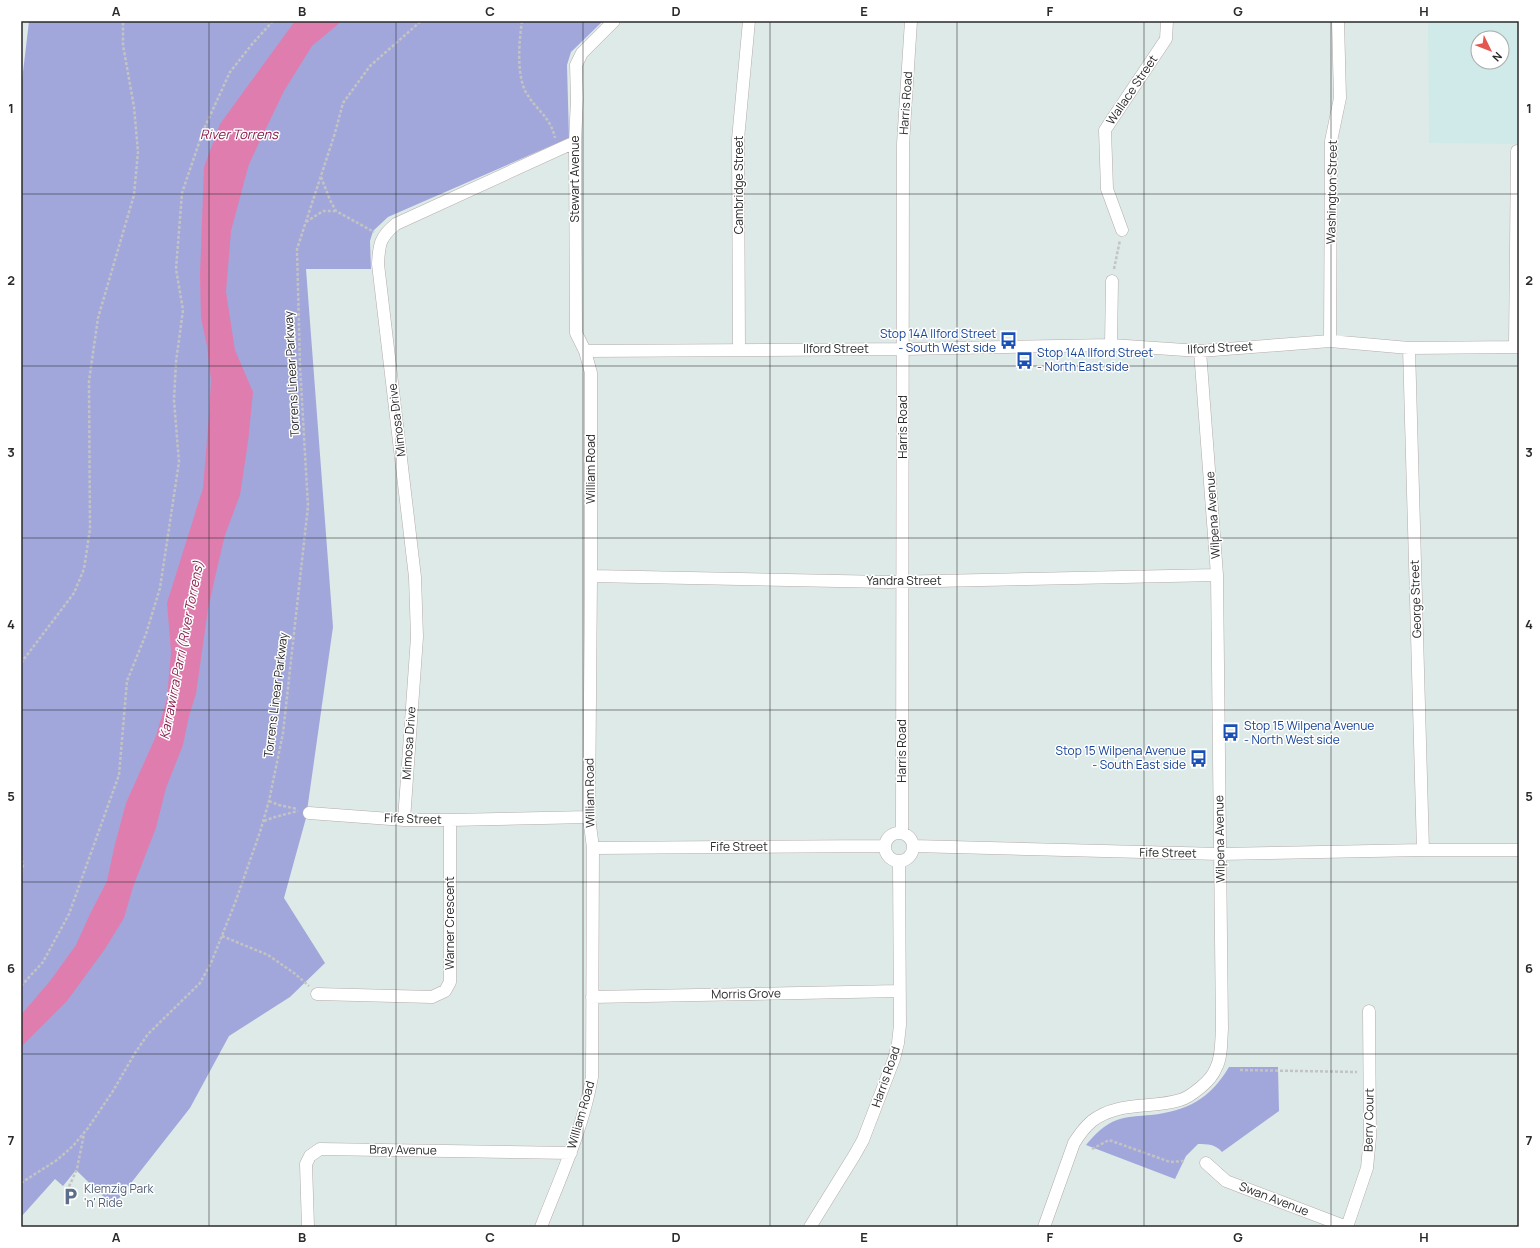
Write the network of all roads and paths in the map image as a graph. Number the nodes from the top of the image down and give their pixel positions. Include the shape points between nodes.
1 (123, 21) edge
2 (273, 21) edge
3 (422, 21) edge
4 (522, 21) edge
5 (614, 21) edge
6 (749, 21) edge
7 (911, 21) edge
8 (1167, 21) edge
9 (1338, 21) edge
10 (575, 142) junction
11 (557, 150) junction
12 (1517, 151) dead end
13 (321, 176) junction
14 (336, 211) junction
15 (306, 222) junction
16 (1122, 230) joint
17 (383, 237) junction
18 (1112, 281) joint
19 (1330, 341) junction
20 (1111, 345) junction
21 (1517, 347) edge
22 (1409, 348) junction
23 (739, 349) junction
24 (904, 349) junction
25 (584, 351) junction
26 (1200, 351) junction
27 (1217, 575) junction
28 (591, 576) junction
29 (903, 582) junction
30 (21, 663) edge
31 (269, 801) junction
32 (309, 813) dead end
33 (589, 817) junction
34 (404, 820) junction
35 (450, 820) junction
36 (264, 821) junction
37 (902, 833) junction
38 (884, 846) junction
39 (913, 846) junction
40 (594, 848) junction
41 (1423, 850) junction
42 (1519, 850) edge
43 (1220, 854) junction
44 (21, 855) edge
45 (899, 862) junction
46 (21, 875) edge
47 (222, 936) junction
48 (21, 986) edge
49 (899, 991) junction
50 (317, 994) joint
51 (592, 997) junction
52 (1369, 1010) dead end
53 (1240, 1070) dead end
54 (1370, 1072) junction
55 (84, 1133) junction
56 (1092, 1148) dead end
57 (571, 1153) junction
58 (1185, 1161) dead end
59 (1206, 1163) dead end
60 (21, 1183) edge
61 (67, 1190) dead end
62 (308, 1227) edge
63 (541, 1227) edge
64 (810, 1227) edge
65 (1044, 1227) edge
66 (1347, 1227) edge

1 - 30 path via 123,45 134,107 138,152 134,195 98,318 89,381 90,529 84,568 74,593
2 - 48 path via 230,72 203,131 182,193 176,269 183,310 174,400 179,462 160,588 146,634 127,681 119,775 69,914 43,962
3 - 13 path, Torrens Linear Parkway via 370,66 343,103
4 - 11 path via 520,79 527,94 546,116 553,130
5 - 10 street, Stewart Avenue via 582,53 576,65
6 - 23 street, Cambridge Street via 738,139
7 - 24 street, Harris Road via 903,144
8 - 16 street, Wallace Street via 1166,39 1105,130 1107,189
9 - 19 street, Washington Street via 1340,98 1331,141
10 - 11 street
10 - 25 street, Stewart Avenue via 576,333
11 - 17 street via 396,224
12 - 21 street
13 - 14 path
13 - 15 path, Torrens Linear Parkway
14 - 15 path via 323,211
14 - 17 path
15 - 31 path, Torrens Linear Parkway via 297,249 300,366 308,506 283,733
16 - 18 path
17 - 34 street, Mimosa Drive via 379,246 378,264 415,577 417,637
18 - 20 street
19 - 22 street, Ilford Street
19 - 26 street, Ilford Street
20 - 24 street, Ilford Street
20 - 26 street, Ilford Street
21 - 22 street, Ilford Street
22 - 41 street, George Street
23 - 24 street, Ilford Street
23 - 25 street, Ilford Street
24 - 29 street, Harris Road
25 - 28 street, William Road via 591,373
26 - 27 street, Wilpena Avenue
27 - 29 street, Yandra Street
27 - 43 street, Wilpena Avenue
28 - 29 street, Yandra Street
28 - 33 street, William Road
29 - 37 street, Harris Road
31 - 36 path, Torrens Linear Parkway
31 - 36 path via 300,810
32 - 34 street, Fife Street
33 - 35 street, Fife Street
33 - 40 street, William Road
34 - 35 street, Fife Street
35 - 50 street, Warner Crescent via 450,982 445,992 432,997
36 - 47 path, Torrens Linear Parkway
37 - 38 street via 892,835
37 - 39 street via 908,836
38 - 40 street, Fife Street
38 - 45 street via 887,856
39 - 43 street, Fife Street
39 - 45 street via 912,853 906,860
40 - 51 street, William Road
41 - 42 street, Fife Street
41 - 43 street, Fife Street
43 - 65 street, Wilpena Avenue via 1222,1029 1217,1067 1209,1080 1182,1100 1116,1109 1092,1121 1074,1143
44 - 46 path
45 - 49 street, Harris Road
47 - 50 path via 268,955 294,973
47 - 55 path, Torrens Linear Parkway via 200,983 148,1034
49 - 51 street, Morris Grove
49 - 64 street, Harris Road via 900,1025 891,1066 854,1156
51 - 57 street, William Road via 590,1092
52 - 54 street, Berry Court
53 - 54 path
54 - 66 street, Berry Court via 1370,1137 1367,1168
55 - 60 path, Torrens Linear Parkway via 57,1160
55 - 61 path via 76,1169
56 - 58 path via 1109,1140 1170,1162
57 - 62 street, Bray Avenue via 320,1149 310,1156 306,1164
57 - 63 street, William Road
59 - 66 street, Swan Avenue via 1226,1181

